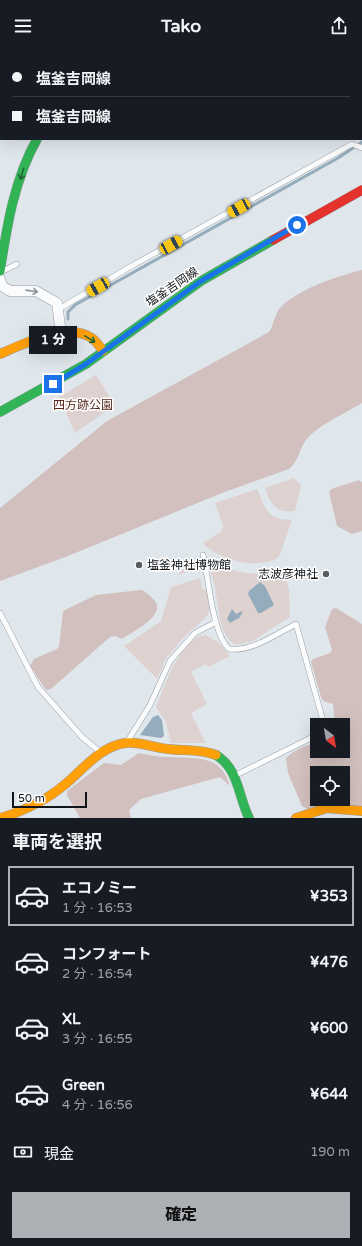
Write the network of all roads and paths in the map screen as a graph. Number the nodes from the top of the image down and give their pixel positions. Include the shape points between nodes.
1 (36, 140) edge
2 (362, 148) edge
3 (362, 190) edge
4 (17, 264) dead end
5 (0, 271) edge
6 (0, 279) edge
7 (59, 309) junction
8 (61, 334) junction
9 (103, 351) junction
10 (0, 354) edge
11 (0, 412) edge
12 (203, 555) dead end
13 (0, 613) edge
14 (216, 622) junction
15 (322, 718) edge
16 (310, 738) edge
17 (127, 743) junction
18 (101, 753) junction
19 (236, 775) junction
20 (362, 811) edge
21 (1, 818) edge
22 (249, 818) edge
23 (296, 818) edge

1 -> 5 street via 28,153 14,200
2 - 7 lane via 352,144
3 - 9 street, 塩釜吉岡線 via 201,281
4 - 5 lane
6 -> 7 street via 2,286 10,291 36,290 58,303
7 - 8 street
8 -> 9 street via 88,336
8 - 10 street via 45,336
9 - 11 street, 塩釜吉岡線 via 53,384
12 - 14 lane
13 - 18 lane via 38,687 82,737
14 - 15 lane via 224,644 235,650 255,645 296,624
14 - 17 lane via 195,633 170,661 150,705
16 - 19 lane
17 - 18 street
17 - 19 street via 212,753 225,761
18 - 21 street via 56,791 24,811
19 - 22 street
20 - 23 street via 327,808

